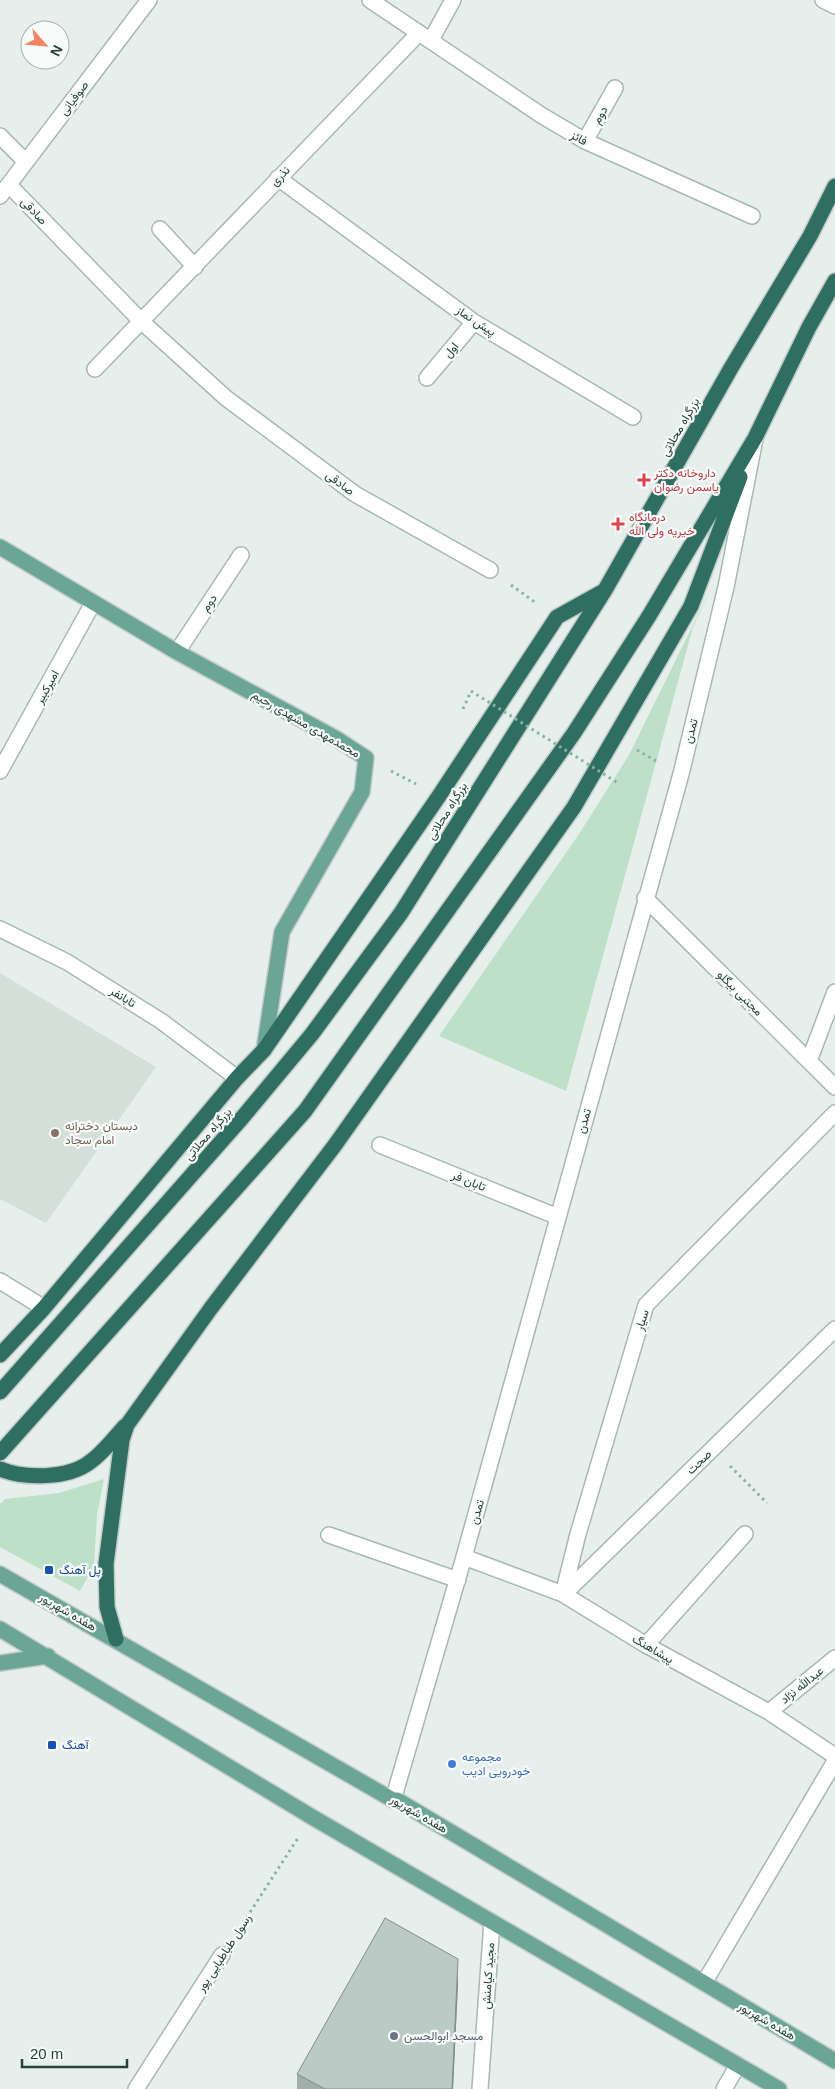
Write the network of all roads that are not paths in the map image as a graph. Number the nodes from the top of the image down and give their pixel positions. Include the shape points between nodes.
1 (148, 0) edge
2 (370, 0) edge
3 (453, 0) edge
4 (823, 0) edge
5 (835, 6) edge
6 (425, 37) junction
7 (615, 88) dead end
8 (0, 136) edge
9 (585, 142) junction
10 (26, 162) junction
11 (278, 178) junction
12 (835, 186) edge
13 (4, 190) edge
14 (752, 216) dead end
15 (160, 229) dead end
16 (195, 267) junction
17 (835, 281) edge
18 (142, 322) junction
19 (474, 322) junction
20 (95, 369) dead end
21 (427, 378) dead end
22 (633, 418) dead end
23 (755, 438) junction
24 (0, 547) edge
25 (242, 554) dead end
26 (490, 570) road end
27 (605, 590) junction
28 (93, 603) junction
29 (177, 652) junction
30 (0, 771) edge
31 (645, 898) junction
32 (0, 930) edge
33 (835, 992) edge
34 (264, 1050) junction
35 (809, 1061) junction
36 (237, 1078) junction
37 (835, 1087) edge
38 (835, 1113) edge
39 (380, 1145) dead end
40 (558, 1217) junction
41 (0, 1281) edge
42 (44, 1308) junction
43 (835, 1329) edge
44 (0, 1355) edge
45 (0, 1392) edge
46 (127, 1424) junction
47 (0, 1453) edge
48 (0, 1469) edge
49 (745, 1534) dead end
50 (329, 1535) dead end
51 (464, 1557) junction
52 (0, 1574) edge
53 (458, 1580) junction
54 (563, 1594) junction
55 (0, 1629) edge
56 (116, 1639) junction
57 (646, 1646) junction
58 (48, 1656) junction
59 (835, 1658) edge
60 (0, 1663) edge
61 (769, 1712) junction
62 (835, 1756) edge
63 (835, 1761) edge
64 (393, 1800) junction
65 (492, 1922) junction
66 (222, 1955) road end
67 (704, 1983) junction
68 (835, 2060) edge
69 (738, 2065) junction
70 (136, 2089) edge
71 (480, 2089) edge
72 (724, 2089) edge
73 (779, 2089) edge

1 - 10 street, صوفیانی
2 - 6 street, فائز
3 - 6 street
4 - 5 street
6 - 9 street, فائز
6 - 11 street, نذری
7 - 9 street, دوم
8 - 10 street
9 - 14 street, فائز
10 - 13 street, صوفیانی
11 - 16 street, نذری
11 - 19 street, پیش نماز
12 - 27 highway, بزرگراه محلاتی via 810,236
13 - 18 street, صادقی
15 - 16 street
16 - 18 street, نذری
17 - 23 highway
18 - 20 street
18 - 26 street, صادقی via 226,398 355,494
19 - 21 street, اول
19 - 22 street, پیش نماز
23 - 31 street, تمدن via 726,587 681,774
23 - 46 highway via 691,606 574,807 335,1145
23 - 47 highway via 650,616 574,733 305,1111
24 - 28 main road, محمدمهدی مشهدی رحیم
25 - 29 street, دوم
27 - 34 highway via 557,617 439,796
27 - 45 highway, بزرگراه محلاتی via 401,913 312,1034
28 - 29 main road, محمدمهدی مشهدی رحیم
28 - 30 street, امیرکبیر
29 - 34 main road, محمدمهدی مشهدی رحیم via 338,739 366,758 362,792 282,932
31 - 35 street, مجتبی بیگلو
31 - 40 street, تمدن
32 - 36 street, تابانفر via 67,962 161,1021
33 - 35 street
34 - 36 highway
35 - 37 street, مجتبی بیگلو
36 - 42 highway
38 - 54 street, سیار via 646,1305
39 - 40 street, تابان فر
40 - 51 street, تمدن
41 - 42 street
42 - 44 highway
43 - 54 street, صحت
46 - 48 highway via 89,1463 72,1470 31,1476
46 - 56 highway via 122,1440 106,1564 107,1606
49 - 57 street
50 - 53 street
51 - 53 street, تمدن
51 - 54 street, پیشاهنگ
52 - 56 main road, هفده شهریور
53 - 64 street, تمدن
54 - 57 street, پیشاهنگ
55 - 58 main road
56 - 64 main road, هفده شهریور
57 - 61 street, پیشاهنگ
58 - 60 main road
58 - 65 main road
59 - 61 street, عبدالله نژاد
61 - 62 street, پیشاهنگ
63 - 67 street
64 - 67 main road, هفده شهریور
65 - 69 main road
65 - 71 street, مجید کیامنش
66 - 70 street, رسول طباطبایی پور
67 - 68 main road, هفده شهریور
69 - 72 street
69 - 73 main road

